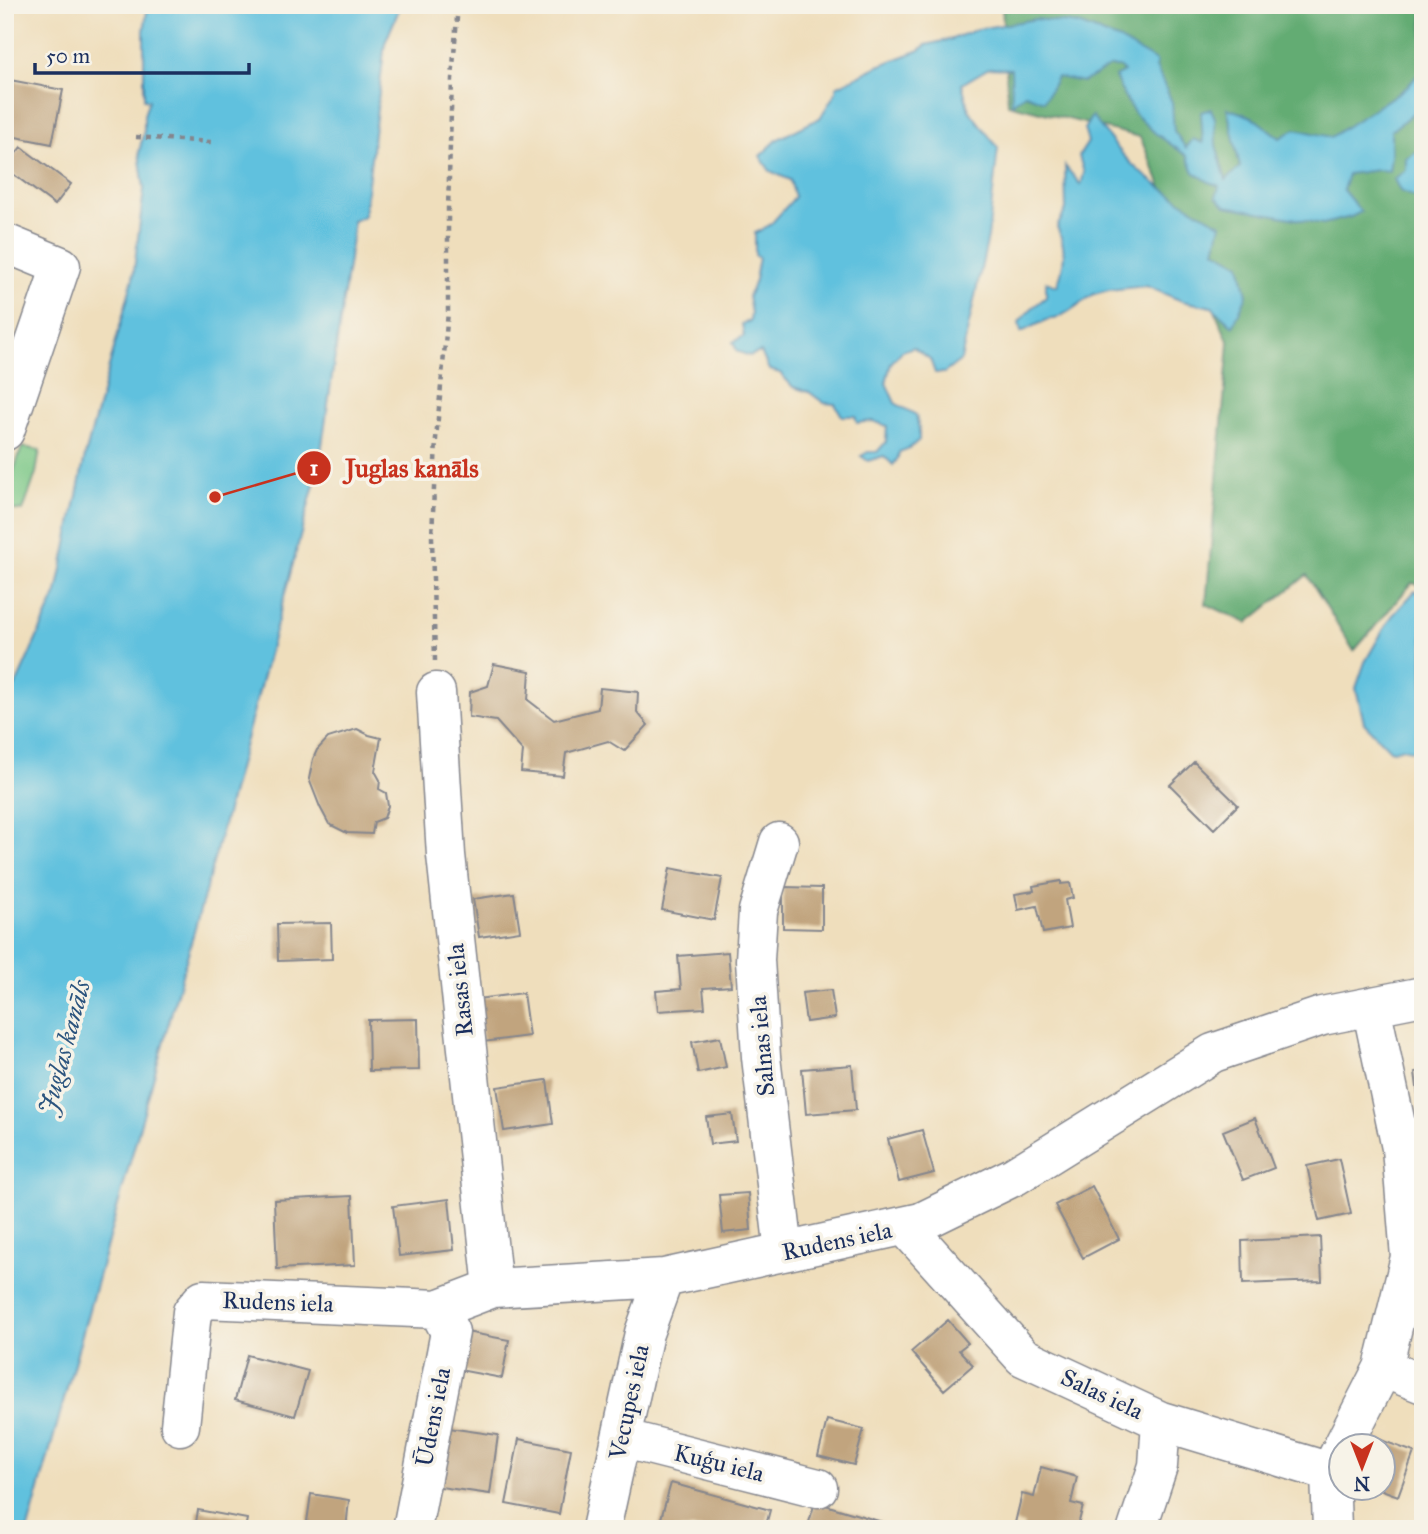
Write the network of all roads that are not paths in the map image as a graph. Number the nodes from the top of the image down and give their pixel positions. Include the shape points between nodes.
1 (5, 243) edge
2 (5, 431) edge
3 (436, 692) road end
4 (779, 842) dead end
5 (1423, 996) edge
6 (1371, 1006) junction
7 (1412, 1146) edge
8 (905, 1226) junction
9 (785, 1252) junction
10 (664, 1278) junction
11 (493, 1288) junction
12 (438, 1309) junction
13 (1383, 1368) junction
14 (1423, 1384) edge
15 (1161, 1421) junction
16 (180, 1426) dead end
17 (1351, 1432) edge
18 (621, 1438) junction
19 (1326, 1455) edge
20 (818, 1488) dead end
21 (1334, 1502) edge
22 (412, 1529) edge
23 (601, 1529) edge
24 (1137, 1529) edge
25 (1332, 1529) edge

1 - 2 street via 61,266
3 - 11 street, Rasas iela via 446,855
4 - 9 street, Salnas iela via 758,911 755,960 761,1057
5 - 6 street, Rudens iela
6 - 7 street
6 - 8 street, Rudens iela via 1322,1016 1213,1053 1016,1176
7 - 13 street via 1410,1257
8 - 9 street, Rudens iela
8 - 15 street, Salas iela via 1023,1357
9 - 10 street, Rudens iela
10 - 11 street, Rudens iela
10 - 18 street, Vecupes iela via 644,1333
11 - 12 street, Rudens iela
12 - 16 street, Rudens iela via 204,1299 191,1312
12 - 22 street, Ūdens iela via 450,1332
13 - 14 street
13 - 17 street
15 - 19 street, Salas iela
15 - 24 street via 1158,1466
18 - 20 street, Kuģu iela
18 - 23 street, Vecupes iela
21 - 25 street

